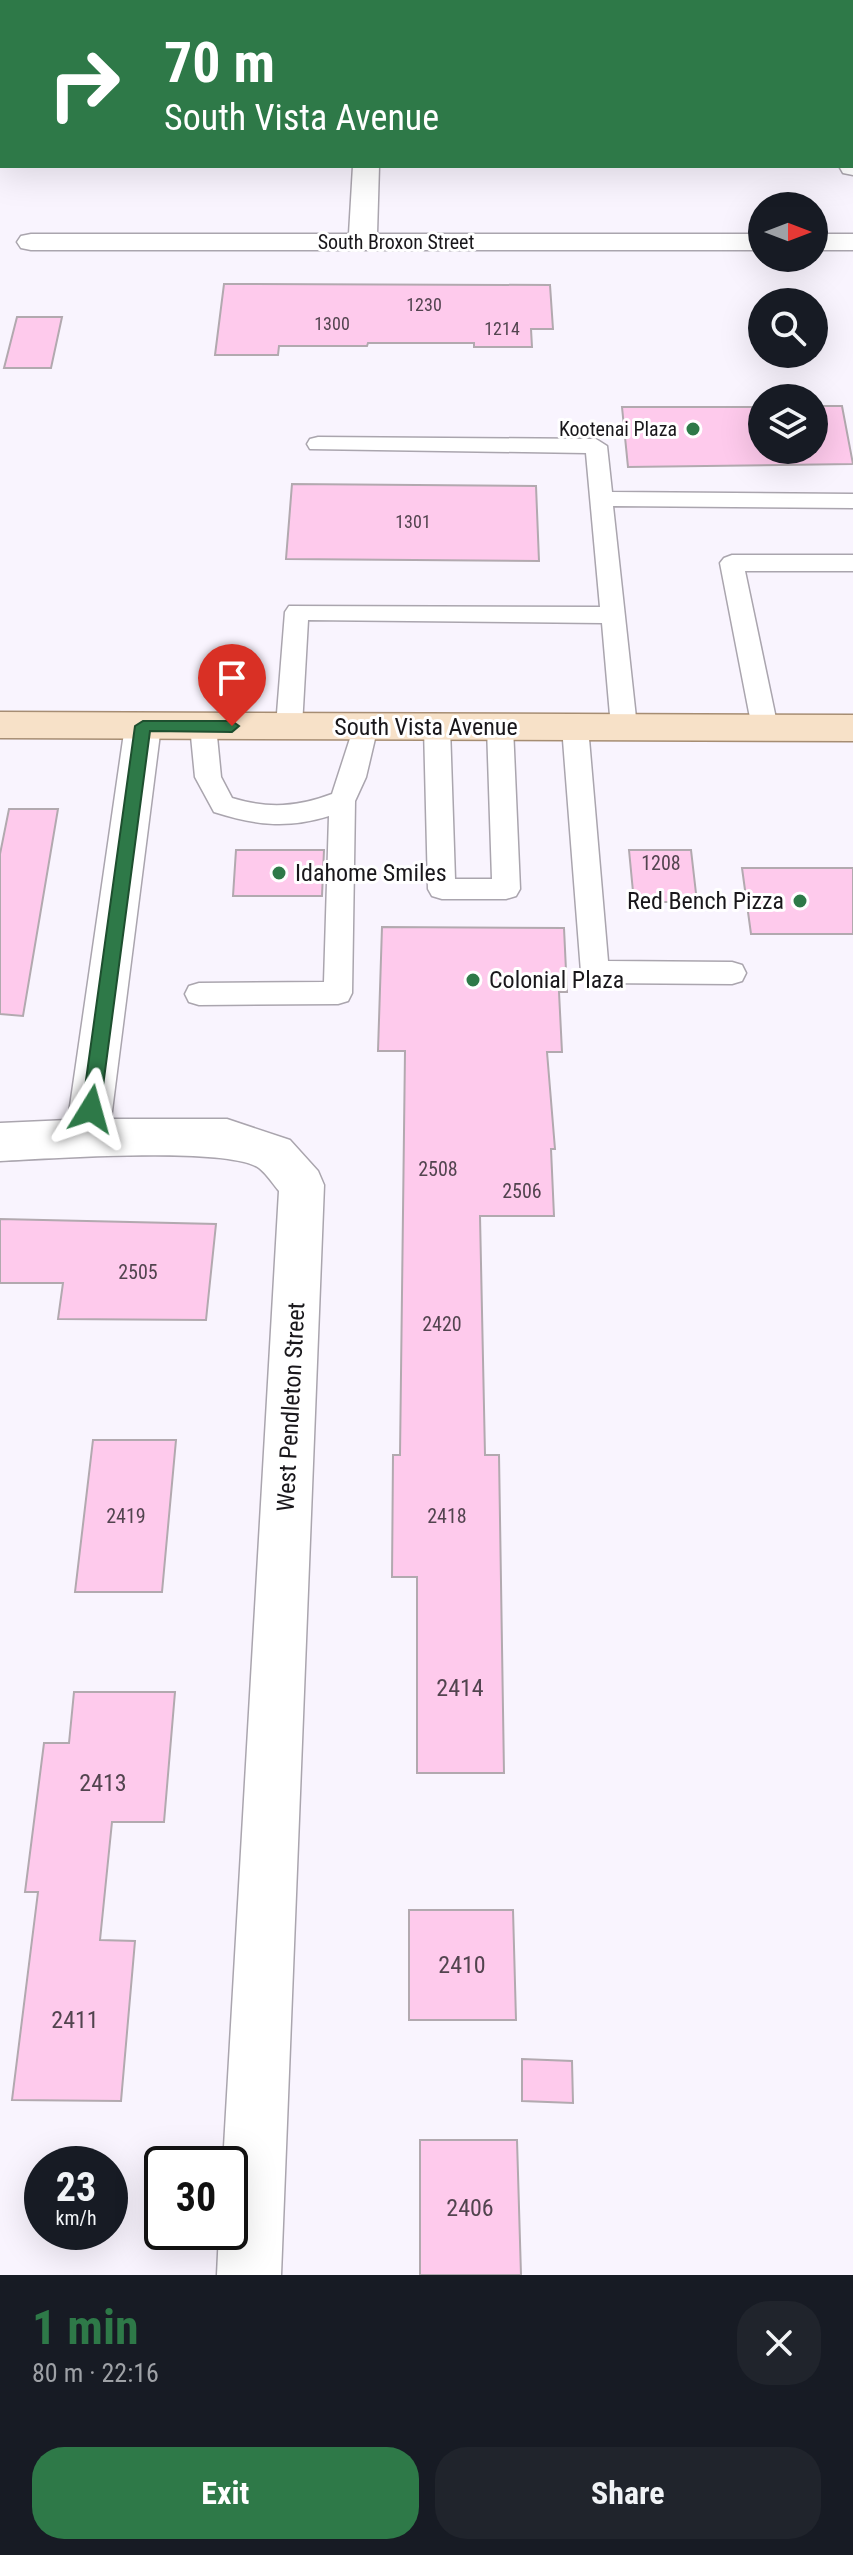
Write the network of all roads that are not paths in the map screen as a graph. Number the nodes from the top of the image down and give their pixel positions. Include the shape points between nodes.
1 (366, 168) edge
2 (31, 242) dead end
3 (363, 242) junction
4 (748, 242) edge
5 (828, 242) edge
6 (853, 242) edge
7 (318, 444) dead end
8 (601, 499) junction
9 (853, 501) edge
10 (853, 563) edge
11 (613, 615) junction
12 (0, 725) edge
13 (143, 726) junction
14 (203, 726) junction
15 (289, 726) junction
16 (365, 726) junction
17 (437, 727) junction
18 (500, 727) junction
19 (575, 727) junction
20 (624, 727) junction
21 (765, 728) junction
22 (853, 728) edge
23 (342, 801) junction
24 (732, 973) dead end
25 (199, 994) dead end
26 (87, 1138) junction
27 (0, 1142) edge
28 (249, 2275) edge

1 - 3 street
2 - 3 street, South Broxon Street
3 - 4 street, South Broxon Street
5 - 6 street
7 - 8 lane via 596,446
8 - 9 lane
8 - 11 lane
10 - 21 lane via 732,563
11 - 15 lane via 297,612
11 - 20 lane
12 - 13 main road, South Vista Avenue
13 - 14 main road, South Vista Avenue
13 - 26 street
14 - 15 main road, South Vista Avenue
14 - 23 lane via 208,777 223,805 258,817 305,816
15 - 16 main road, South Vista Avenue
16 - 17 main road, South Vista Avenue
16 - 23 lane
17 - 18 main road, South Vista Avenue
17 - 18 lane via 442,889 506,889
18 - 19 main road, South Vista Avenue
19 - 20 main road, South Vista Avenue
19 - 24 lane via 595,972
20 - 21 main road, South Vista Avenue
21 - 22 main road, South Vista Avenue
23 - 25 lane via 338,993
26 - 27 street, West Pendleton Street
26 - 28 street, West Pendleton Street via 227,1138 274,1154 302,1185

